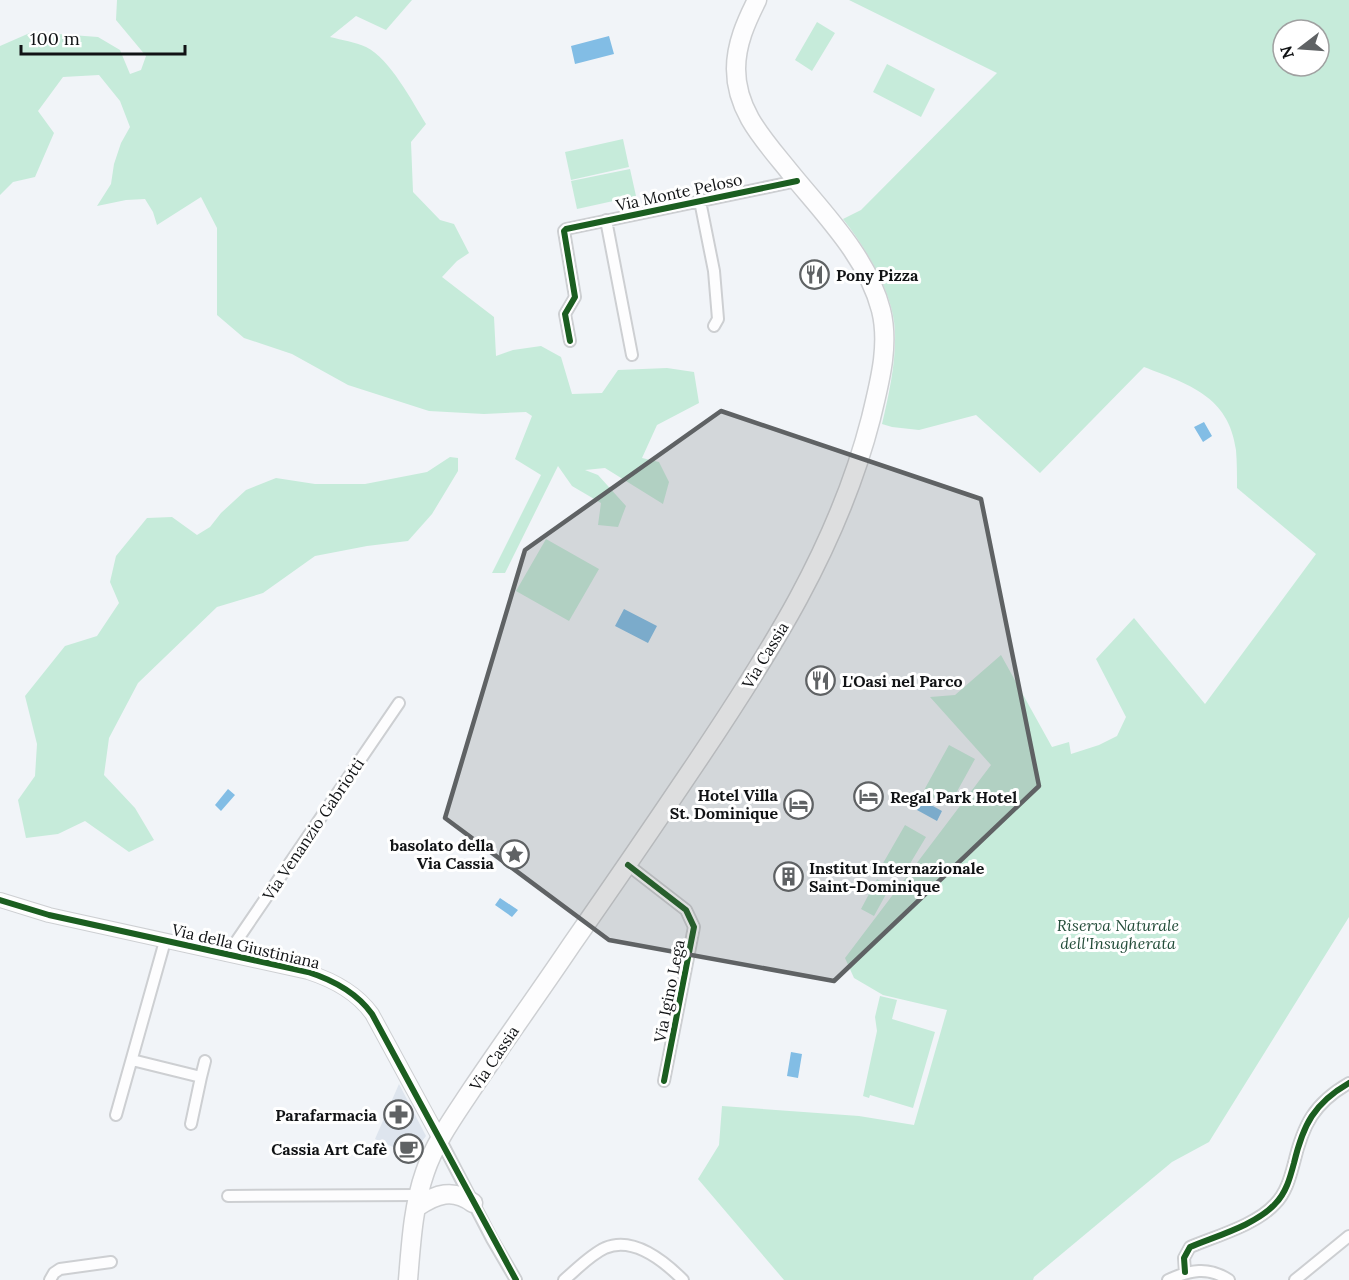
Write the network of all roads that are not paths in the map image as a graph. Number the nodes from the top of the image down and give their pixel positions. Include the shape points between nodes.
1 (757, 0) edge
2 (797, 181) junction
3 (700, 201) junction
4 (606, 220) junction
5 (714, 326) dead end
6 (570, 340) dead end
7 (632, 356) dead end
8 (399, 703) dead end
9 (628, 865) junction
10 (0, 900) edge
11 (165, 941) junction
12 (227, 955) junction
13 (132, 1060) junction
14 (205, 1061) dead end
15 (201, 1077) junction
16 (664, 1081) dead end
17 (1349, 1083) edge
18 (116, 1115) dead end
19 (191, 1124) dead end
20 (440, 1139) junction
21 (228, 1196) dead end
22 (418, 1201) junction
23 (473, 1203) junction
24 (1349, 1236) edge
25 (111, 1262) dead end
26 (1185, 1272) junction
27 (50, 1280) edge
28 (408, 1280) edge
29 (516, 1280) edge
30 (564, 1280) edge
31 (683, 1280) edge
32 (1168, 1280) edge
33 (1229, 1280) edge
34 (1295, 1280) edge

1 - 2 main road, Via Cassia via 739,44 738,90 753,125
2 - 3 street, Via Monte Peloso
2 - 9 main road, Via Cassia via 843,236 880,307 884,351 870,419 844,503 804,589 733,708
3 - 4 street, Via Monte Peloso
3 - 5 street via 714,271 718,319
4 - 6 street, Via Monte Peloso via 564,231 575,297 565,314
4 - 7 street
8 - 12 street, Via Venanzio Gabriotti
9 - 16 street, Via Igino Lega via 686,910 694,927
9 - 20 main road, Via Cassia
10 - 11 street, Via della Giustiniana
11 - 12 street, Via della Giustiniana
11 - 13 street
12 - 20 street, Via della Giustiniana via 318,975 361,1001 372,1014
13 - 15 street
13 - 18 street
14 - 15 street
15 - 19 street
17 - 26 street via 1324,1101 1309,1120 1288,1185 1276,1204 1257,1218 1190,1247 1184,1258
20 - 22 main road, Via Cassia via 426,1168
20 - 23 street
21 - 22 street
22 - 23 main road via 451,1193
22 - 28 main road, Via Cassia
23 - 29 street
24 - 34 street
25 - 27 street via 60,1269
26 - 32 street
26 - 33 street via 1210,1271
30 - 31 street via 593,1256 616,1245 646,1252

